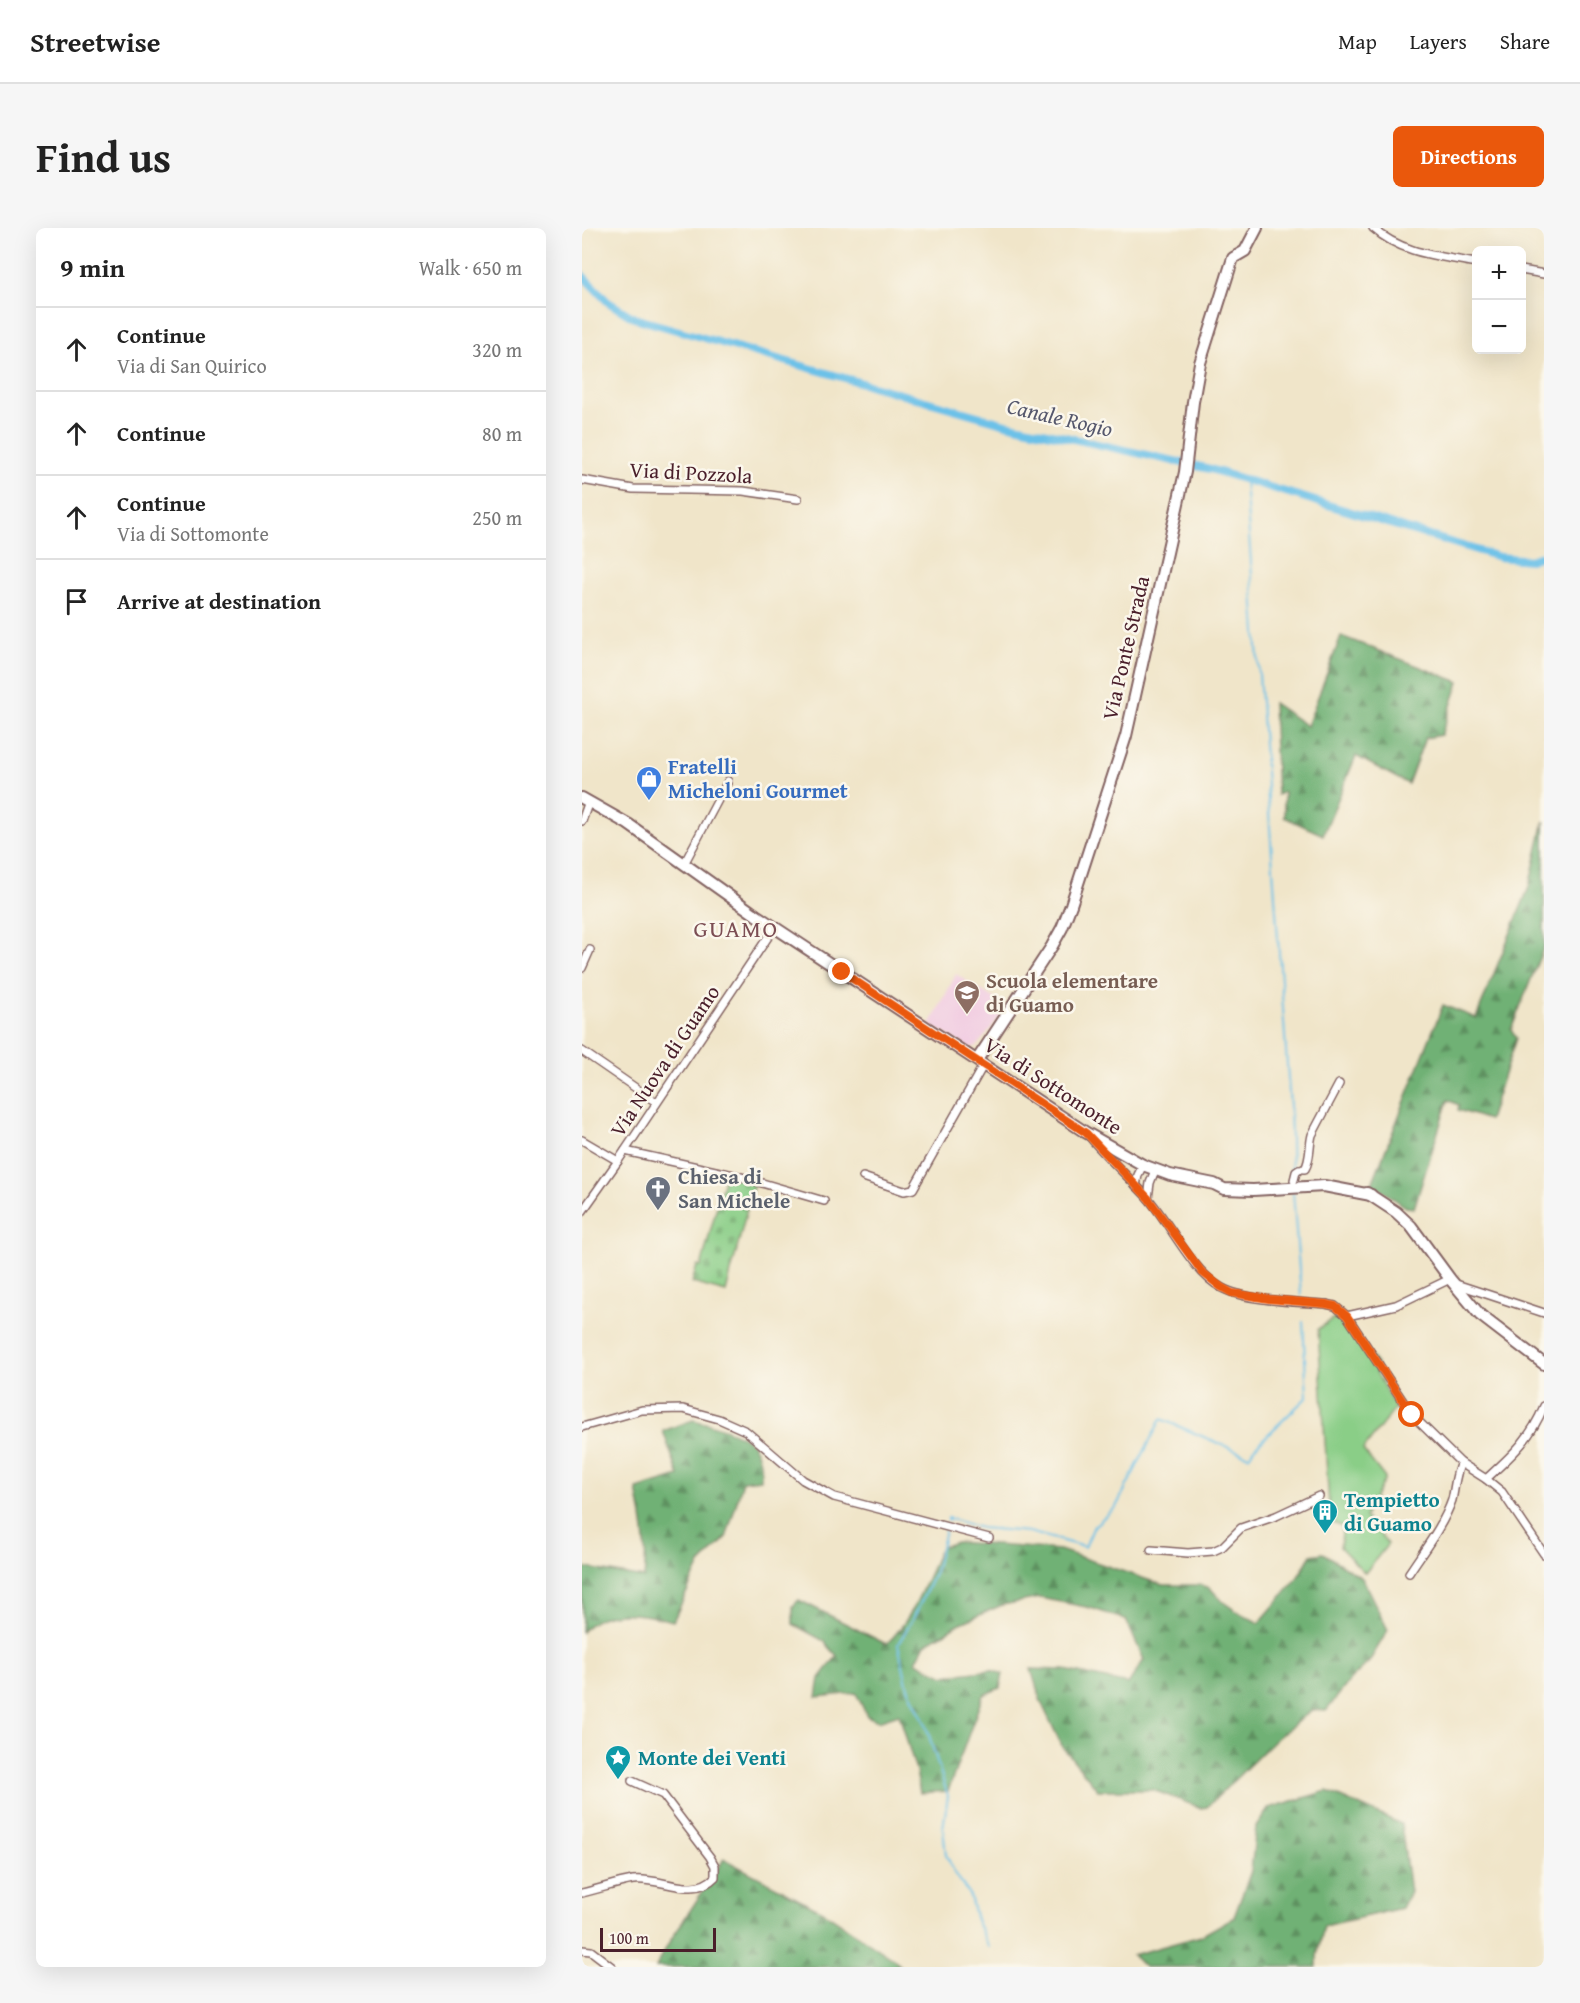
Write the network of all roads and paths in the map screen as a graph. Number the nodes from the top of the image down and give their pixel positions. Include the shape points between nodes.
1 (1257, 228) edge
2 (1373, 228) edge
3 (1472, 262) edge
4 (1526, 271) edge
5 (1544, 274) edge
6 (582, 480) edge
7 (798, 499) dead end
8 (728, 781) dead end
9 (586, 800) edge
10 (582, 820) edge
11 (684, 864) junction
12 (774, 928) junction
13 (590, 950) dead end
14 (582, 968) edge
15 (582, 1051) edge
16 (981, 1062) junction
17 (1339, 1084) dead end
18 (656, 1102) junction
19 (1086, 1133) junction
20 (582, 1140) edge
21 (625, 1151) junction
22 (618, 1161) junction
23 (1143, 1166) junction
24 (1155, 1170) junction
25 (1299, 1173) junction
26 (863, 1177) dead end
27 (1214, 1184) junction
28 (1136, 1186) junction
29 (1371, 1195) junction
30 (1148, 1198) junction
31 (824, 1201) dead end
32 (582, 1212) edge
33 (1452, 1281) junction
34 (1544, 1313) edge
35 (1347, 1316) junction
36 (1544, 1364) edge
37 (1544, 1406) edge
38 (582, 1427) edge
39 (1461, 1464) junction
40 (1486, 1479) junction
41 (1319, 1496) dead end
42 (990, 1538) dead end
43 (1151, 1550) dead end
44 (1544, 1554) edge
45 (1410, 1573) dead end
46 (632, 1781) dead end
47 (582, 1893) edge
48 (582, 1950) edge
49 (612, 1967) edge

1 - 16 main road, Via Ponte Strada via 1245,251 1233,258 1200,363 1185,472 1126,735 1071,905 1052,946
2 - 3 street via 1386,239 1416,252
4 - 5 street
6 - 7 street, Via di Pozzola via 633,489 743,491
8 - 11 street
9 - 10 street
9 - 11 main road, Via di Sottomonte
11 - 12 main road, Via di Sottomonte
12 - 16 main road, Via di Sottomonte
12 - 18 street, Via Nuova di Guamo
13 - 14 street
15 - 18 street
16 - 19 main road, Via di Sottomonte
16 - 26 street via 913,1189 904,1191
17 - 25 street via 1312,1135 1309,1163
18 - 21 street, Via Nuova di Guamo
19 - 23 main road, Via di Sottomonte
19 - 28 street
20 - 22 street
21 - 22 street, Via Nuova di Guamo
21 - 31 street via 738,1176
22 - 32 street, Via Nuova di Guamo
23 - 24 main road, Via di Sottomonte
23 - 28 street
24 - 27 main road, Via di Sottomonte
24 - 30 street
25 - 27 main road, Via di Sottomonte
25 - 29 main road, Via di Sottomonte via 1358,1187
27 - 29 main road, Via di Sottomonte via 1246,1190 1324,1186
28 - 30 street
29 - 33 main road, Via di Sottomonte via 1411,1226
30 - 35 street via 1202,1272 1221,1287 1232,1293 1335,1306
33 - 34 street
33 - 35 street via 1396,1305
33 - 36 main road, Via di Sottomonte via 1480,1315
35 - 39 street via 1412,1415
37 - 40 street via 1531,1435
38 - 42 street via 642,1410 683,1409 746,1431 803,1480 834,1497
39 - 40 street
39 - 45 street via 1442,1522
40 - 44 street via 1502,1492
41 - 43 street via 1241,1528 1222,1547 1212,1551
46 - 47 street via 663,1795 710,1857 715,1877 709,1884 685,1887 635,1879
48 - 49 street via 591,1951

